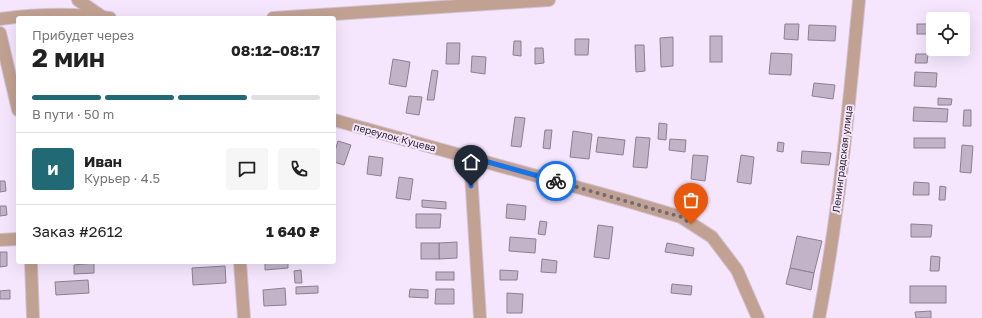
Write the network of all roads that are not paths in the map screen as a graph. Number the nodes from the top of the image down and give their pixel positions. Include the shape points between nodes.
1 (78, 0) edge
2 (549, 0) edge
3 (859, 0) edge
4 (36, 16) edge
5 (82, 16) edge
6 (102, 16) edge
7 (304, 16) edge
8 (16, 18) edge
9 (0, 19) edge
10 (0, 33) edge
11 (16, 101) edge
12 (336, 121) edge
13 (470, 157) junction
14 (16, 239) edge
15 (0, 240) edge
16 (31, 264) edge
17 (240, 264) edge
18 (34, 318) edge
19 (244, 318) edge
20 (480, 318) edge
21 (758, 318) edge
22 (819, 318) edge

1 - 6 street
2 - 7 street
3 - 22 street, Ленинградская улица via 846,138
4 - 5 street
8 - 9 street
10 - 11 street
12 - 13 street, переулок Куцева
13 - 20 street
13 - 21 street, переулок Куцева via 681,217 712,237 737,270
14 - 15 street
16 - 18 street
17 - 19 street

